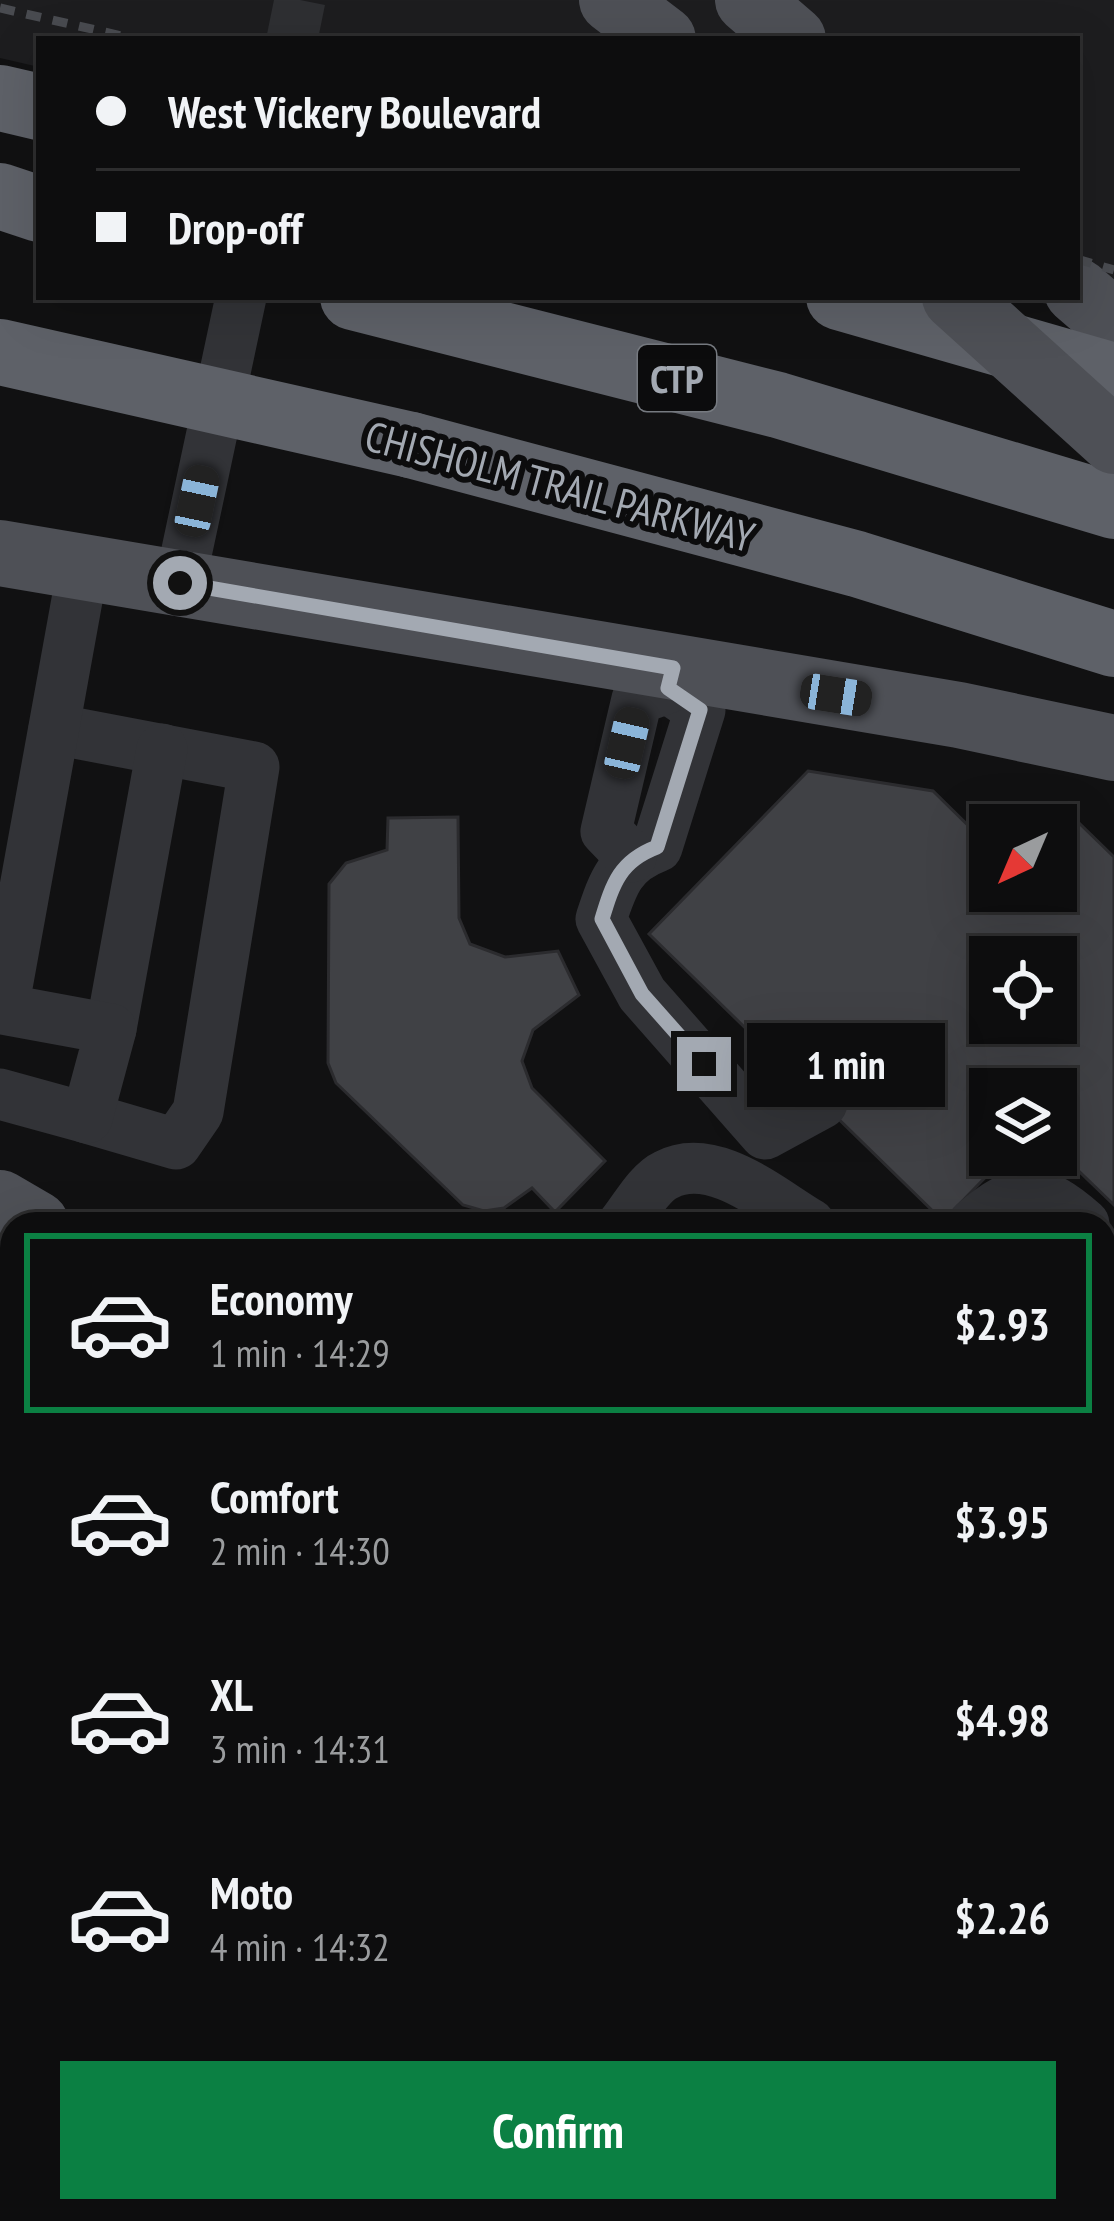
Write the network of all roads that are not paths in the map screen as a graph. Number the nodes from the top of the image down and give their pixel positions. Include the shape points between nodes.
1 (612, 0) edge
2 (748, 0) edge
3 (659, 36) edge
4 (790, 36) edge
5 (0, 98) edge
6 (36, 106) edge
7 (0, 196) edge
8 (36, 208) edge
9 (0, 222) edge
10 (36, 228) edge
11 (1080, 294) edge
12 (240, 300) edge
13 (365, 300) edge
14 (849, 300) edge
15 (958, 300) edge
16 (1114, 323) edge
17 (0, 352) edge
18 (1114, 376) edge
19 (1114, 441) edge
20 (1114, 506) edge
21 (0, 553) edge
22 (83, 567) junction
23 (180, 583) junction
24 (1114, 644) edge
25 (670, 678) junction
26 (54, 729) junction
27 (1114, 748) edge
28 (162, 749) junction
29 (112, 1029) junction
30 (0, 1094) edge
31 (822, 1103) dead end
32 (87, 1118) junction
33 (633, 1212) edge
34 (790, 1212) edge
35 (987, 1212) edge
36 (1071, 1212) edge

1 - 3 main road
2 - 4 main road
5 - 6 highway
7 - 8 highway
9 - 10 highway
11 - 16 main road
12 - 23 street
13 - 20 highway, CTP via 735,393
14 - 18 highway
15 - 19 main road, bridge
17 - 24 highway, CHISHOLM TRAIL PARKWAY, bridge via 509,469
21 - 22 main road
22 - 23 main road
22 - 26 street
23 - 25 main road
25 - 27 main road via 958,715
25 - 31 street via 638,699 606,831 631,857 614,878 602,919 642,994 765,1134
26 - 28 street
26 - 29 street via 3,1010
28 - 29 street
28 - 32 street via 254,766 198,1112 176,1144
29 - 32 street
30 - 32 street
33 - 34 street via 662,1176 692,1166 723,1173
35 - 36 street via 1052,1177 1053,1197

